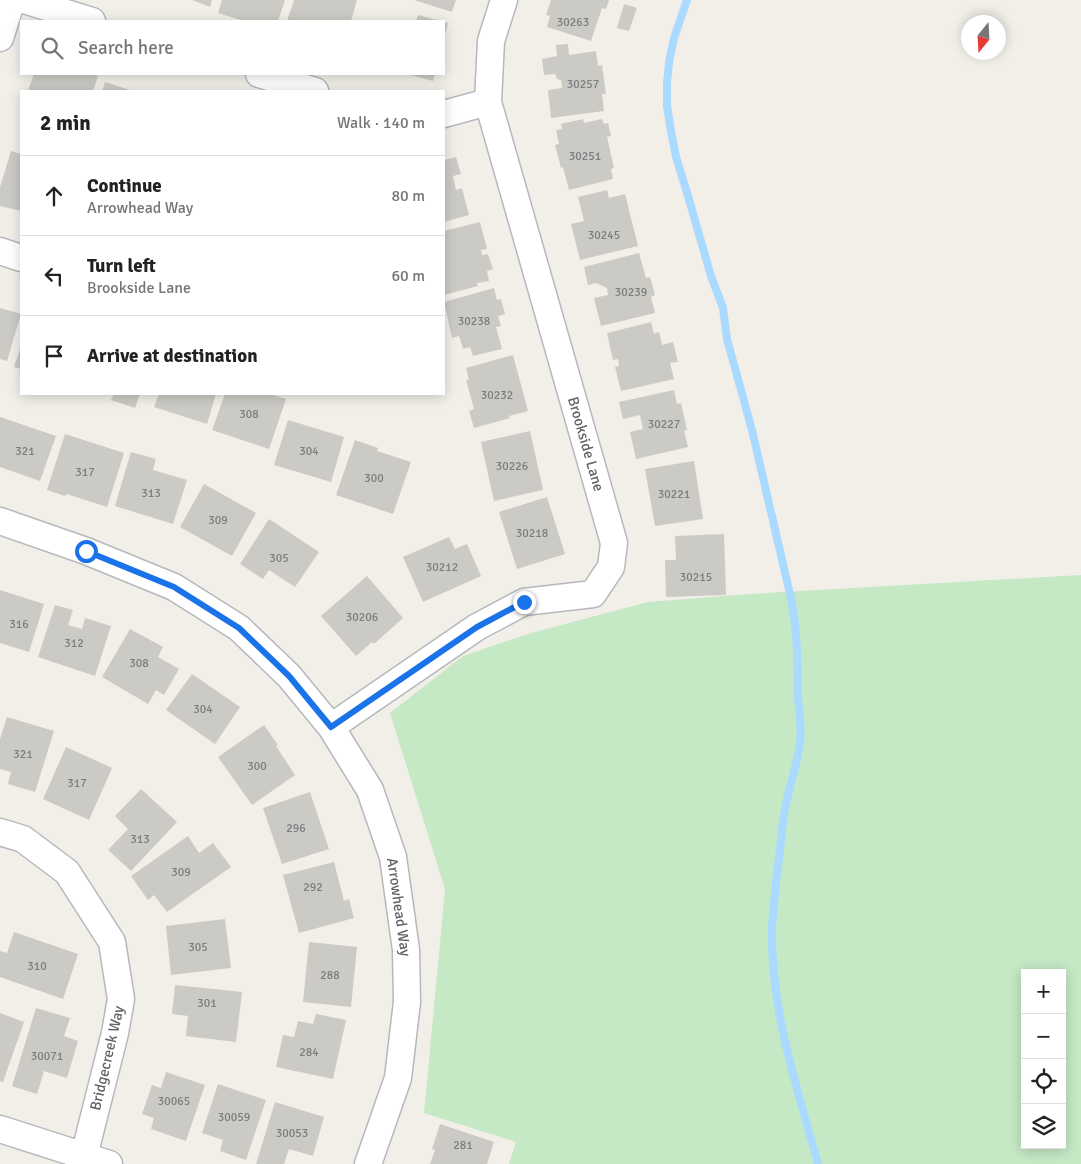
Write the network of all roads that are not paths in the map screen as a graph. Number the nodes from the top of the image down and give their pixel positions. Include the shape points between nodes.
1 (12, 0) edge
2 (24, 0) edge
3 (504, 0) edge
4 (89, 20) edge
5 (0, 38) edge
6 (263, 75) edge
7 (313, 90) edge
8 (488, 102) junction
9 (445, 114) edge
10 (0, 251) edge
11 (20, 258) edge
12 (0, 521) edge
13 (331, 727) junction
14 (0, 832) edge
15 (0, 1129) edge
16 (83, 1160) edge
17 (109, 1164) edge
18 (368, 1164) edge

1 - 5 street
2 - 4 street
3 - 8 street, Brookside Lane via 491,41
6 - 7 street
8 - 9 street
8 - 13 street, Brookside Lane via 614,543 611,567 592,594 524,602 477,627
10 - 11 street
12 - 13 street, Arrowhead Way via 174,587 239,628 289,676
13 - 18 street, Arrowhead Way via 370,790 393,857 406,950 407,1002 398,1078
14 - 16 street, Bridgecreek Way via 23,839 67,872 112,942 121,999
15 - 16 street
16 - 17 street

